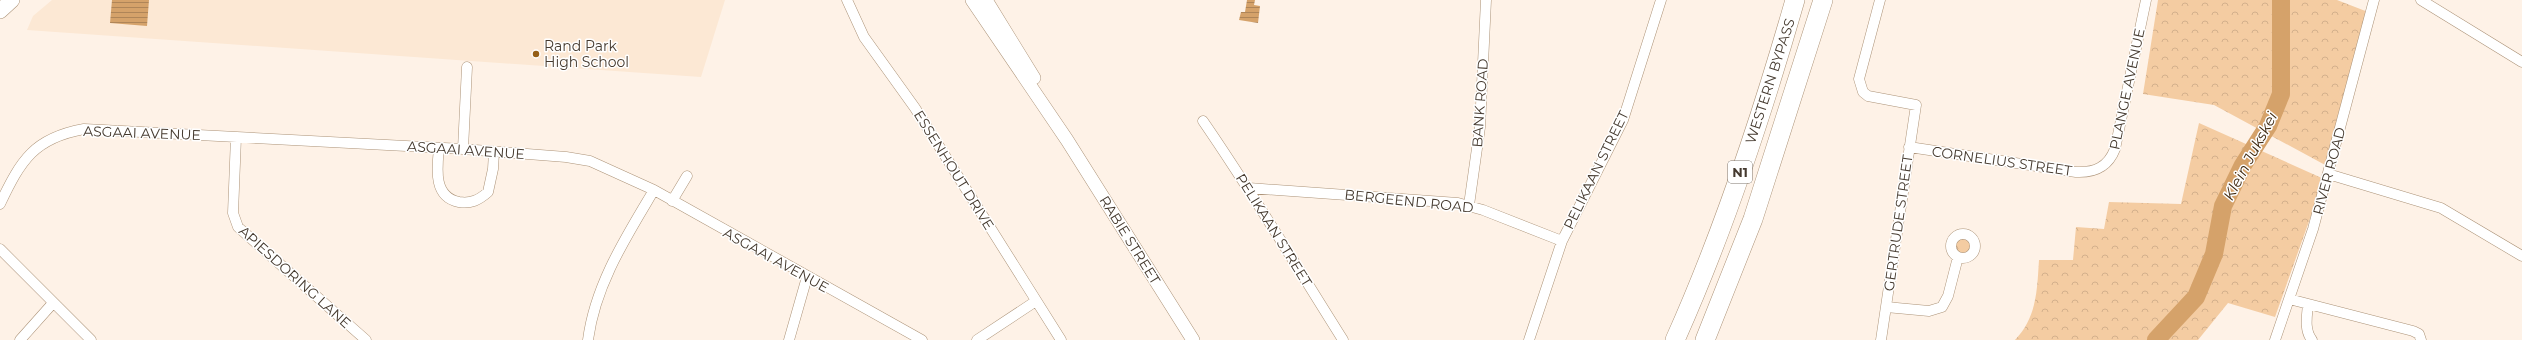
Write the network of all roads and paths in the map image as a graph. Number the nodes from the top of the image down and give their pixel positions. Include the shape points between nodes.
1 (12, 0) edge
2 (847, 0) edge
3 (972, 0) edge
4 (986, 0) edge
5 (1486, 0) edge
6 (1661, 0) edge
7 (1795, 0) edge
8 (1823, 0) edge
9 (1880, 0) edge
10 (2146, 0) edge
11 (2374, 0) edge
12 (2421, 0) edge
13 (0, 11) edge
14 (2522, 62) edge
15 (467, 67) dead end
16 (1203, 121) dead end
17 (236, 137) junction
18 (1067, 140) junction
19 (1909, 147) junction
20 (439, 148) junction
21 (463, 148) junction
22 (494, 152) junction
23 (2095, 170) joint
24 (2328, 174) junction
25 (687, 176) dead end
26 (1249, 188) junction
27 (654, 190) junction
28 (672, 201) junction
29 (1, 203) edge
30 (1469, 205) junction
31 (1562, 241) junction
32 (0, 248) edge
33 (2522, 256) edge
34 (1958, 257) dead end
35 (806, 277) junction
36 (2289, 299) junction
37 (1036, 302) junction
38 (53, 303) junction
39 (2308, 304) junction
40 (1886, 307) junction
41 (20, 340) edge
42 (91, 340) edge
43 (366, 340) edge
44 (588, 340) edge
45 (789, 340) edge
46 (922, 340) edge
47 (977, 340) edge
48 (1061, 340) edge
49 (1193, 340) edge
50 (1343, 340) edge
51 (1529, 340) edge
52 (1675, 340) edge
53 (1705, 340) edge
54 (1882, 340) edge
55 (2275, 340) edge
56 (2312, 340) edge
57 (2421, 340) edge

1 - 13 main road
2 - 37 street, ESSENHOUT DRIVE via 864,37 915,108
3 - 18 street, RABIE STREET
4 - 18 street, RABIE STREET via 1045,96
5 - 30 street, BANK ROAD via 1480,127
6 - 31 street, PELIKAAN STREET via 1619,128
7 - 52 highway, WESTERN BYPASS / N1 via 1760,115
8 - 53 highway, WESTERN BYPASS / N1 via 1753,219
9 - 19 street, GERTRUDE STREET via 1859,78 1860,86 1868,96 1916,105
10 - 23 street, PLANGE AVENUE via 2115,148 2107,163
11 - 24 street, RIVER ROAD
12 - 14 street
15 - 21 street
16 - 26 street, PELIKAAN STREET
17 - 20 street, ASGAAI AVENUE
17 - 29 street, ASGAAI AVENUE via 103,129 67,132 46,141 30,152 20,165
17 - 43 street, APIESDORING LANE via 233,213 238,227
18 - 49 street, RABIE STREET
19 - 23 street, CORNELIUS STREET via 2076,172
19 - 40 street, GERTRUDE STREET
20 - 21 street, ASGAAI AVENUE
20 - 22 street via 439,186 443,194 452,200 462,202 472,202 488,192
21 - 22 street, ASGAAI AVENUE
22 - 27 street, ASGAAI AVENUE via 590,161
24 - 33 street via 2441,208
24 - 36 street, RIVER ROAD via 2314,229
25 - 28 street
26 - 30 street, BERGEEND ROAD
26 - 50 street, PELIKAAN STREET
27 - 28 street, ASGAAI AVENUE
27 - 44 street via 620,248 599,294
28 - 35 street, ASGAAI AVENUE
30 - 31 street, BERGEEND ROAD
31 - 51 street, PELIKAAN STREET
32 - 38 street
34 - 40 street via 1948,296 1942,307 1930,312
35 - 45 street
35 - 46 street, ASGAAI AVENUE
36 - 39 street
36 - 55 street, RIVER ROAD
37 - 47 street
37 - 48 street, ESSENHOUT DRIVE
38 - 41 street
38 - 42 street
39 - 56 street via 2306,324
39 - 57 street via 2413,331 2419,334
40 - 54 street, GERTRUDE STREET

